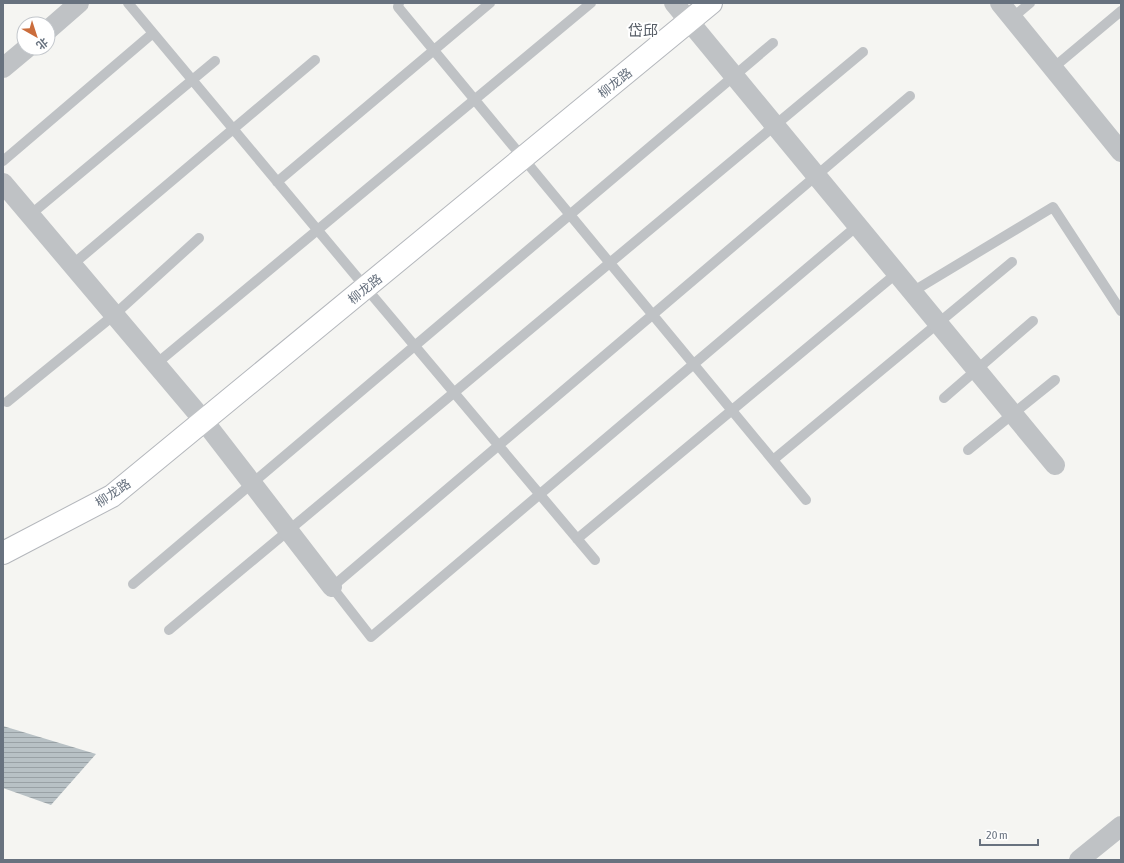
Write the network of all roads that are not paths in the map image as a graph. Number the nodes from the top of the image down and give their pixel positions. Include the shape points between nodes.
1 (128, 3) edge
2 (398, 3) edge
3 (490, 3) edge
4 (591, 3) edge
5 (674, 3) edge
6 (711, 3) edge
7 (1030, 3) edge
8 (72, 5) edge
9 (1006, 10) edge
10 (1121, 11) edge
11 (56, 22) edge
12 (689, 22) junction
13 (153, 33) junction
14 (773, 43) dead end
15 (434, 50) junction
16 (863, 52) dead end
17 (17, 56) edge
18 (315, 60) dead end
19 (215, 61) dead end
20 (3, 68) edge
21 (1053, 68) junction
22 (734, 76) junction
23 (192, 80) junction
24 (910, 96) dead end
25 (475, 99) junction
26 (775, 125) junction
27 (233, 129) junction
28 (1121, 152) edge
29 (524, 158) junction
30 (3, 161) edge
31 (816, 176) junction
32 (277, 182) junction
33 (3, 183) edge
34 (570, 214) junction
35 (30, 215) junction
36 (857, 226) junction
37 (317, 230) junction
38 (199, 238) dead end
39 (1012, 262) dead end
40 (610, 263) junction
41 (72, 265) junction
42 (896, 273) junction
43 (366, 288) junction
44 (912, 292) junction
45 (1121, 310) edge
46 (653, 314) junction
47 (114, 315) junction
48 (1033, 321) dead end
49 (938, 324) junction
50 (414, 346) junction
51 (156, 364) junction
52 (694, 364) junction
53 (976, 370) junction
54 (1055, 380) dead end
55 (454, 392) junction
56 (944, 398) dead end
57 (6, 402) dead end
58 (732, 410) junction
59 (1012, 414) junction
60 (204, 421) junction
61 (499, 446) junction
62 (968, 450) dead end
63 (773, 460) junction
64 (1055, 465) dead end
65 (252, 483) junction
66 (540, 494) junction
67 (806, 500) dead end
68 (288, 530) junction
69 (577, 539) junction
70 (3, 553) edge
71 (595, 560) dead end
72 (133, 584) dead end
73 (332, 587) junction
74 (169, 630) dead end
75 (1121, 826) edge
76 (1079, 860) edge

1 - 13 lane
2 - 15 lane via 398,7
3 - 15 lane
4 - 25 lane
5 - 12 street
6 - 12 street, 柳龙路
7 - 9 lane
8 - 11 street
9 - 21 street
10 - 21 lane
12 - 22 street
12 - 29 street, 柳龙路
13 - 23 lane
13 - 30 lane
14 - 22 lane
15 - 25 lane
15 - 32 lane
16 - 26 lane
17 - 20 street
18 - 27 lane
19 - 23 lane
21 - 28 street
22 - 26 street
22 - 34 lane
23 - 27 lane
23 - 35 lane
24 - 31 lane
25 - 29 lane
25 - 37 lane
26 - 31 street
26 - 40 lane
27 - 32 lane
27 - 41 lane
29 - 34 lane
29 - 43 street, 柳龙路
31 - 36 street
31 - 46 lane
32 - 37 lane
33 - 35 street
34 - 40 lane
34 - 50 lane
35 - 41 street
36 - 42 street
36 - 52 lane
37 - 43 lane
37 - 51 lane
38 - 47 lane
39 - 49 lane
40 - 46 lane
40 - 55 lane
41 - 47 street
42 - 44 street
42 - 58 lane
43 - 50 lane
43 - 60 street, 柳龙路
44 - 45 lane via 1053,207
44 - 49 street
46 - 52 lane
46 - 61 lane
47 - 51 street
47 - 57 lane
48 - 53 lane
49 - 53 street
49 - 63 lane
50 - 55 lane
50 - 65 lane
51 - 60 street
52 - 58 lane
52 - 66 lane
53 - 56 lane
53 - 59 street
54 - 59 lane
55 - 61 lane
55 - 68 lane
58 - 63 lane
58 - 69 lane
59 - 62 lane
59 - 64 street
60 - 65 street
60 - 70 street, 柳龙路 via 112,496
61 - 66 lane
61 - 73 lane
63 - 67 lane
65 - 68 street
65 - 72 lane
66 - 69 lane
66 - 73 lane via 371,637
68 - 73 street
68 - 74 lane
69 - 71 lane
75 - 76 street

